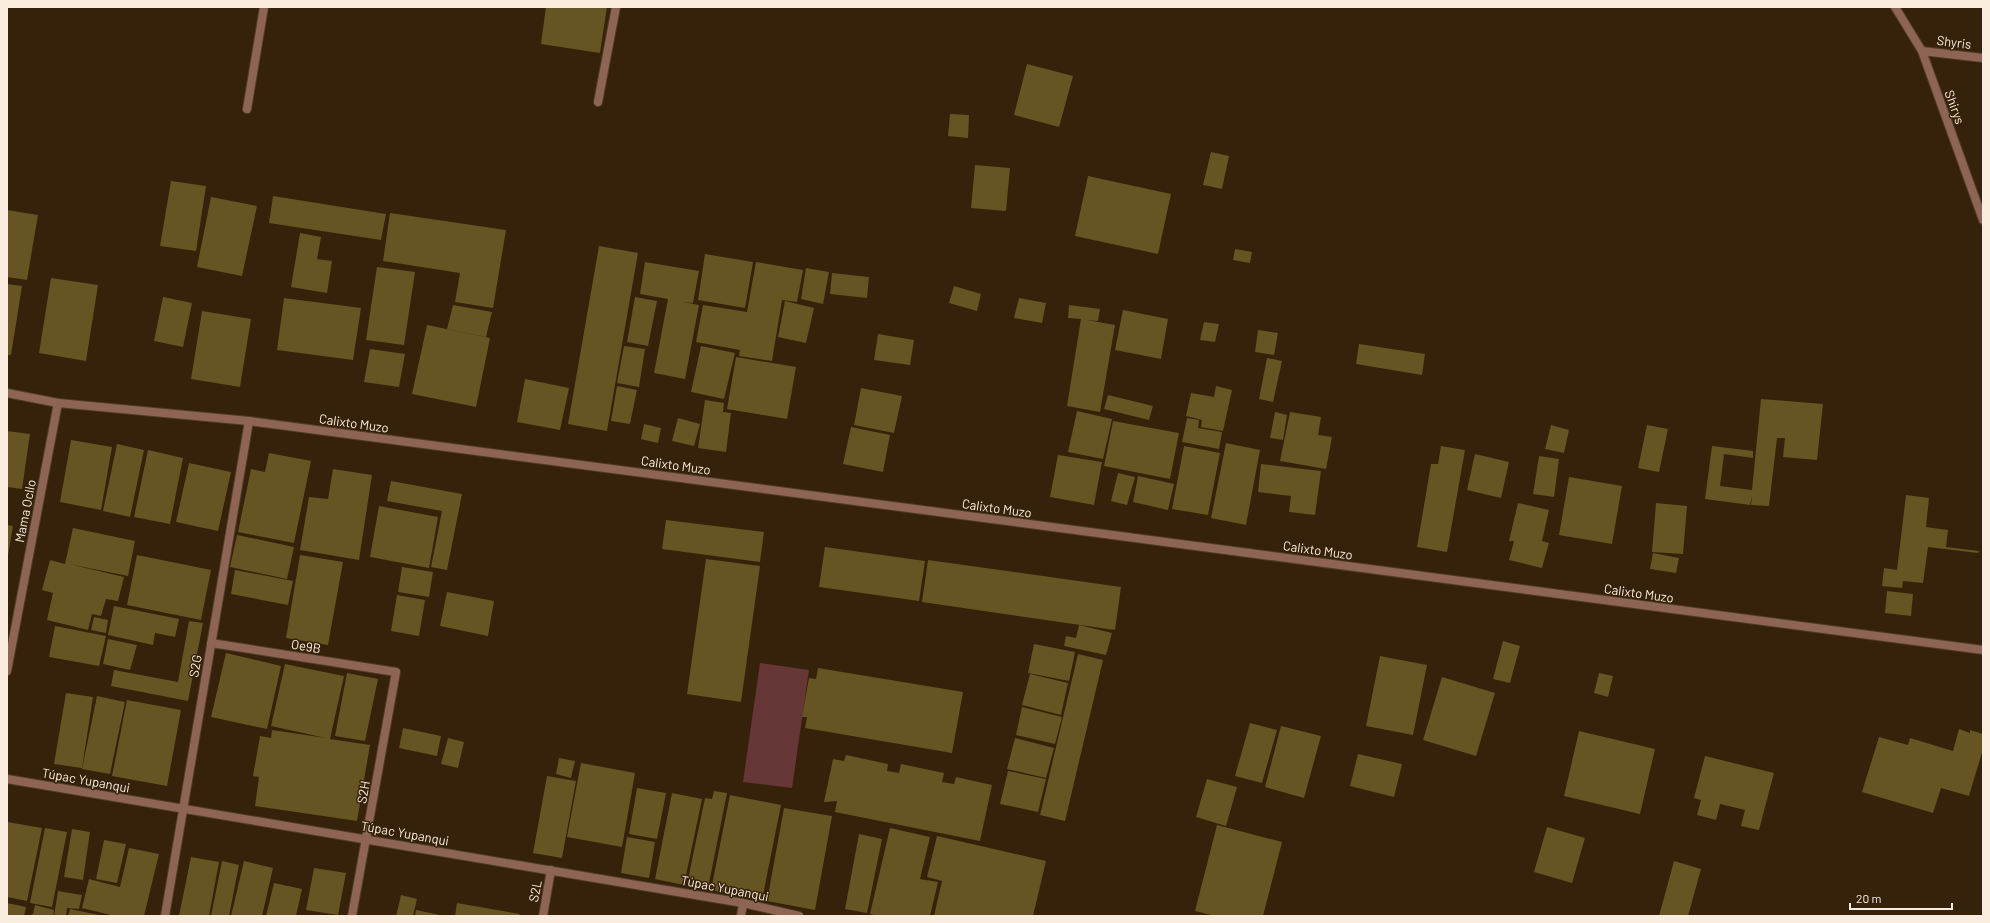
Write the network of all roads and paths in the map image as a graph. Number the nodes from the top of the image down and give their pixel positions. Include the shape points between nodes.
1 (264, 7) edge
2 (616, 7) edge
3 (1895, 7) edge
4 (1922, 51) junction
5 (1983, 58) edge
6 (598, 102) dead end
7 (247, 109) dead end
8 (1983, 220) edge
9 (7, 393) edge
10 (58, 403) junction
11 (249, 421) junction
12 (211, 643) junction
13 (1983, 650) edge
14 (7, 671) edge
15 (396, 672) joint
16 (7, 779) edge
17 (183, 808) junction
18 (366, 839) junction
19 (551, 870) junction
20 (743, 903) junction
21 (165, 916) edge
22 (352, 916) edge
23 (543, 916) edge
24 (740, 916) edge
25 (799, 916) edge

1 - 7 street
2 - 6 street
3 - 4 street, Shirys
4 - 5 street, Shyris
4 - 8 street, Shirys
9 - 10 street, Calixto Muzo
10 - 11 street, Calixto Muzo
10 - 14 street, Mama Ocllo
11 - 12 street, S2G
11 - 13 street, Calixto Muzo
12 - 15 street, Oe9B
12 - 17 street, S2G
15 - 18 street, S2H
16 - 17 street, Túpac Yupanqui
17 - 18 street, Túpac Yupanqui
17 - 21 street, S2G
18 - 19 street, Túpac Yupanqui
18 - 22 street, S2H
19 - 20 street, Túpac Yupanqui
19 - 23 street, S2L
20 - 24 street
20 - 25 street, Túpac Yupanqui

